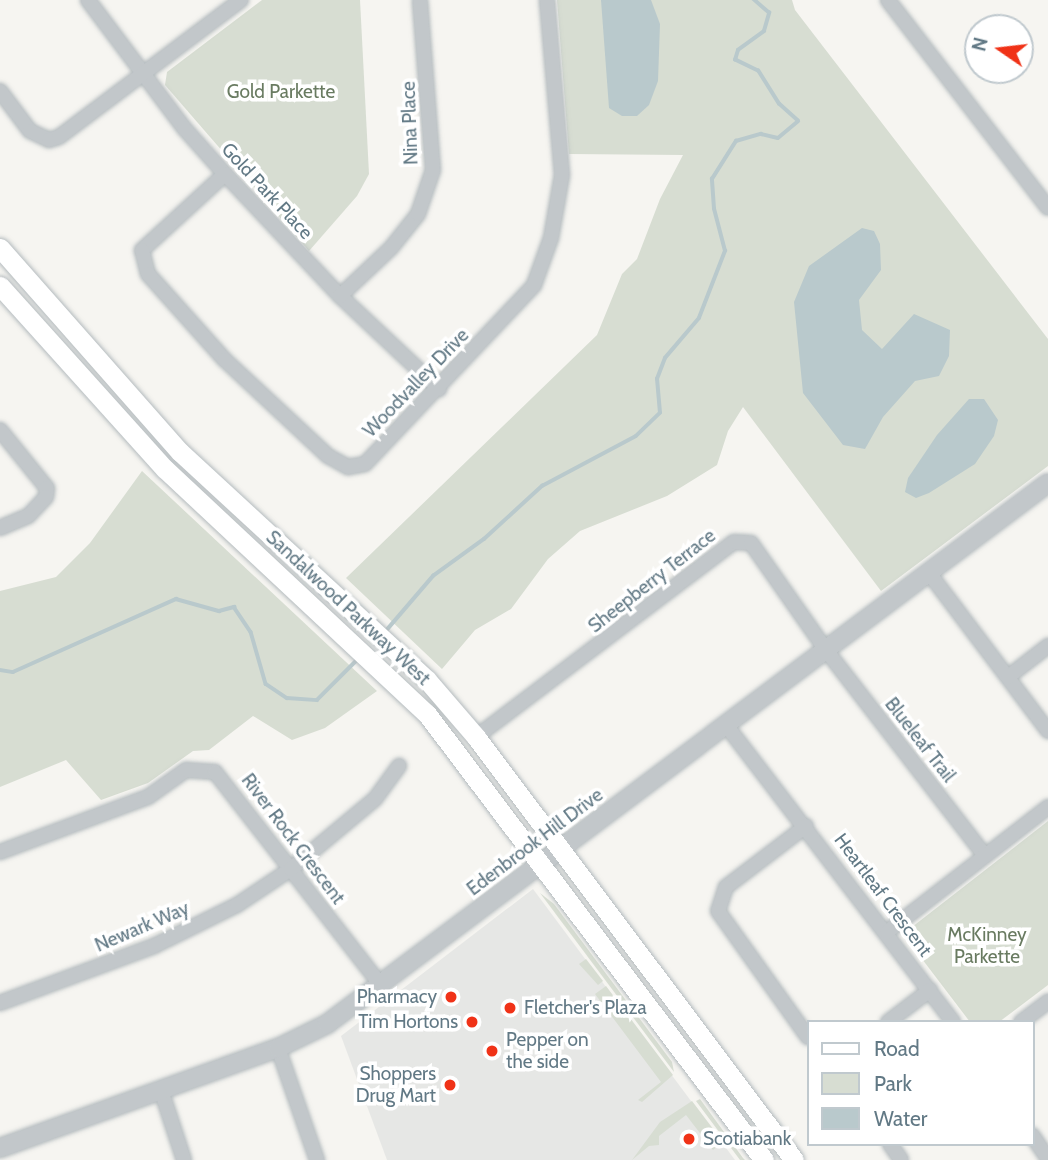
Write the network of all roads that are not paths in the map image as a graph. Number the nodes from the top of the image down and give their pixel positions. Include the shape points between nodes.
1 (88, 0) edge
2 (240, 0) edge
3 (421, 0) edge
4 (547, 0) edge
5 (888, 0) edge
6 (145, 76) junction
7 (0, 91) edge
8 (225, 174) junction
9 (1048, 208) edge
10 (0, 248) edge
11 (0, 286) edge
12 (340, 296) junction
13 (439, 389) junction
14 (0, 430) edge
15 (1048, 483) edge
16 (0, 528) edge
17 (929, 573) junction
18 (1048, 646) edge
19 (826, 650) junction
20 (1008, 677) junction
21 (726, 725) junction
22 (1048, 731) edge
23 (476, 737) junction
24 (399, 766) dead end
25 (1048, 807) edge
26 (806, 826) junction
27 (558, 850) junction
28 (0, 852) edge
29 (983, 853) junction
30 (542, 863) junction
31 (291, 869) junction
32 (887, 932) junction
33 (380, 984) junction
34 (930, 990) junction
35 (1048, 1002) edge
36 (0, 1003) edge
37 (891, 1020) edge
38 (952, 1020) edge
39 (1024, 1020) edge
40 (806, 1034) edge
41 (278, 1048) junction
42 (161, 1090) junction
43 (1034, 1138) edge
44 (0, 1148) edge
45 (1048, 1159) edge
46 (184, 1160) edge
47 (317, 1160) edge
48 (764, 1160) edge
49 (794, 1160) edge

1 - 6 street, Gold Park Place
2 - 6 street
3 - 12 street, Nina Place via 433,170 418,214 391,248
4 - 13 street, Woodvalley Drive via 562,175 551,238 534,285
5 - 9 street
6 - 7 street via 50,140 30,131
6 - 8 street, Gold Park Place
8 - 12 street, Gold Park Place
8 - 13 street, Woodvalley Drive via 142,250 148,274 225,360 328,456 348,467 365,464
10 - 23 main road, Sandalwood Parkway West via 180,452 410,662
11 - 30 main road, Sandalwood Parkway West via 165,469 393,682 454,747
12 - 13 street, Gold Park Place
14 - 16 street via 47,488 46,497 28,516
15 - 17 street, Edenbrook Hill Drive
17 - 19 street, Edenbrook Hill Drive
17 - 20 street
18 - 20 street
19 - 21 street, Edenbrook Hill Drive
19 - 23 street, Sheepberry Terrace via 751,543 734,542
19 - 29 street, Blueleaf Trail
20 - 22 street
21 - 26 street, Heartleaf Crescent
21 - 27 street, Edenbrook Hill Drive
23 - 27 main road, Sandalwood Parkway West
24 - 31 street, Newark Way via 375,799
25 - 29 street
26 - 32 street, Heartleaf Crescent
26 - 40 street, Heartleaf Crescent via 726,887 718,911
27 - 30 street, Edenbrook Hill Drive
27 - 49 main road, Sandalwood Parkway West
28 - 31 street, River Rock Crescent via 148,797 186,770 200,767 227,782
29 - 32 street
30 - 33 street, Edenbrook Hill Drive
30 - 48 main road, Sandalwood Parkway West
31 - 33 street, River Rock Crescent
31 - 36 street, Newark Way via 237,905 154,946
32 - 34 street, Heartleaf Crescent
33 - 41 street, Edenbrook Hill Drive via 327,1024
34 - 37 street
34 - 38 street, Heartleaf Crescent
35 - 39 street
41 - 42 street, Edenbrook Hill Drive
41 - 47 street
42 - 44 street, Edenbrook Hill Drive
42 - 46 street
43 - 45 street

